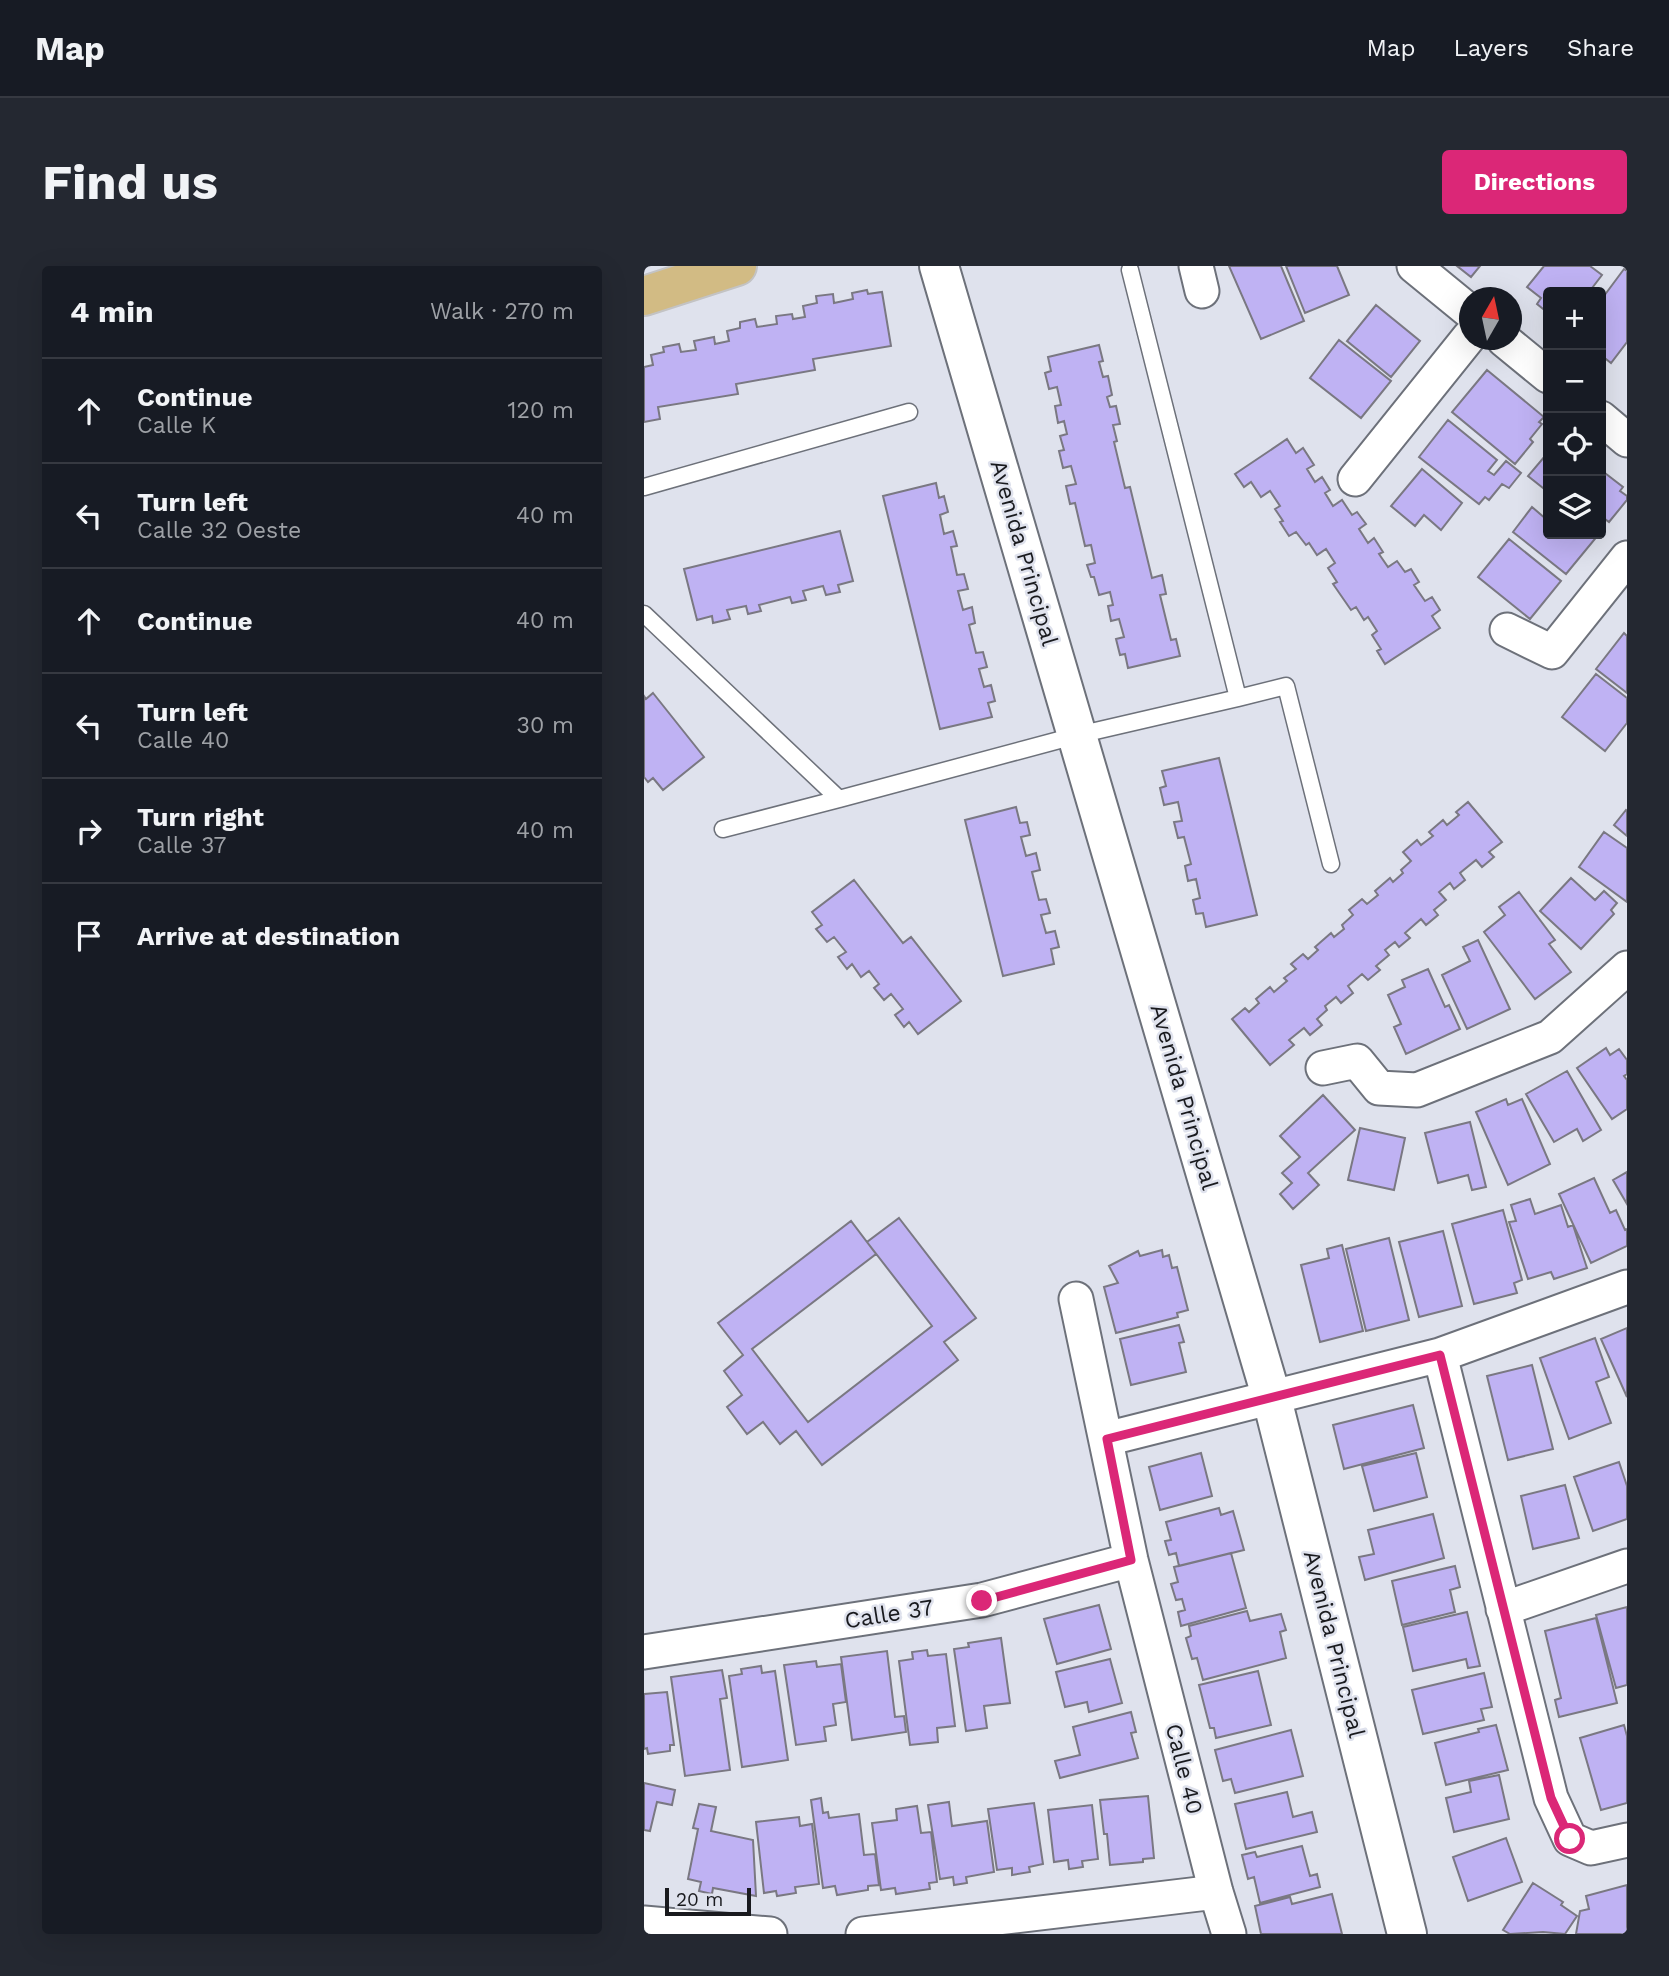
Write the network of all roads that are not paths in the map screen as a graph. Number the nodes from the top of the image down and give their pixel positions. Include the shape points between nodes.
1 (737, 266) edge
2 (939, 266) edge
3 (1414, 266) edge
4 (1130, 270) dead end
5 (644, 296) edge
6 (1459, 303) edge
7 (1459, 349) edge
8 (1516, 350) edge
9 (1543, 372) edge
10 (909, 412) dead end
11 (1606, 422) edge
12 (1627, 440) edge
13 (1355, 479) dead end
14 (644, 487) edge
15 (1627, 558) edge
16 (644, 614) edge
17 (1507, 629) dead end
18 (1238, 698) junction
19 (1078, 735) junction
20 (839, 799) junction
21 (723, 829) dead end
22 (1331, 864) dead end
23 (1627, 968) edge
24 (1323, 1068) dead end
25 (1627, 1287) edge
26 (1076, 1300) dead end
27 (1440, 1355) junction
28 (1272, 1399) junction
29 (1107, 1439) junction
30 (1131, 1560) junction
31 (1627, 1566) edge
32 (1503, 1609) junction
33 (644, 1651) edge
34 (1627, 1840) edge
35 (1216, 1892) junction
36 (644, 1923) edge
37 (770, 1934) edge
38 (863, 1934) edge
39 (1229, 1934) edge
40 (1407, 1934) edge

1 - 5 main road
2 - 19 street, Avenida Principal
3 - 6 street
4 - 18 lane
7 - 13 street
8 - 9 street
10 - 14 lane
11 - 12 street
15 - 17 street via 1552,652
16 - 20 lane
18 - 19 lane
18 - 22 lane via 1286,686
19 - 20 lane
19 - 28 street, Avenida Principal
20 - 21 lane
23 - 24 street via 1550,1037 1417,1090 1379,1088 1357,1061
25 - 27 street
26 - 29 street, Calle 40
27 - 28 street
27 - 32 street
28 - 29 street
28 - 40 street, Avenida Principal
29 - 30 street, Calle 40
30 - 33 street, Calle 37 via 982,1601
30 - 35 street, Calle 40
31 - 32 street
32 - 34 street via 1551,1798 1570,1839 1591,1848
35 - 38 street
35 - 39 street, Calle 40
36 - 37 street

